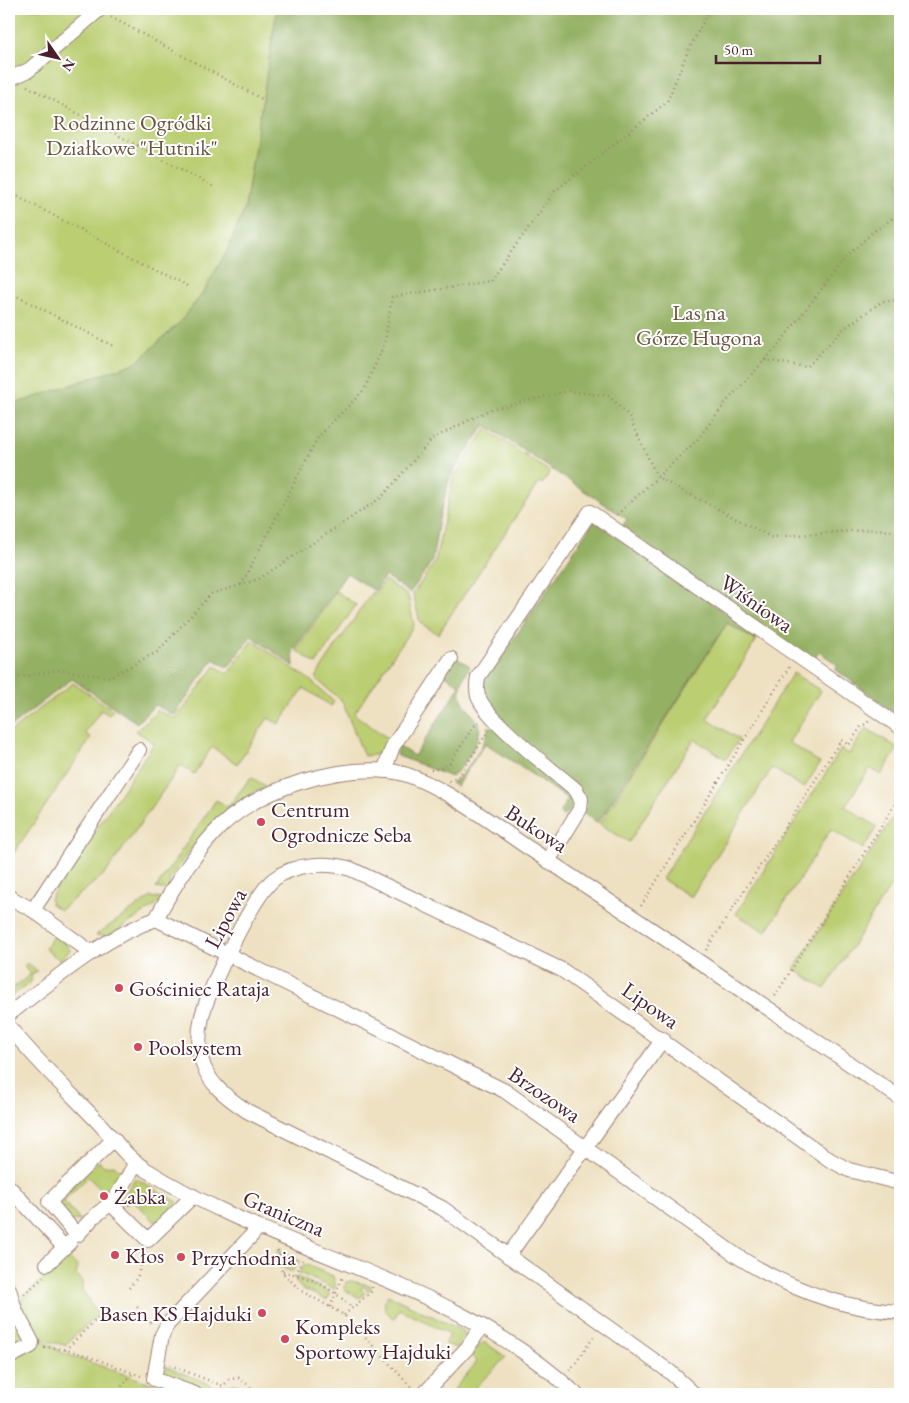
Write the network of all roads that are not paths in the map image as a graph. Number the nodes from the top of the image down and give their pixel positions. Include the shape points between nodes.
1 (98, 10) edge
2 (12, 78) edge
3 (451, 659) dead end
4 (900, 727) edge
5 (139, 750) dead end
6 (384, 771) junction
7 (548, 861) junction
8 (9, 896) edge
9 (33, 910) junction
10 (156, 919) junction
11 (92, 953) junction
12 (229, 955) junction
13 (9, 1014) edge
14 (9, 1027) edge
15 (663, 1040) junction
16 (900, 1098) edge
17 (114, 1139) junction
18 (587, 1148) junction
19 (136, 1162) junction
20 (900, 1183) edge
21 (9, 1187) edge
22 (193, 1196) junction
23 (111, 1204) junction
24 (257, 1226) junction
25 (77, 1235) junction
26 (64, 1247) junction
27 (508, 1256) junction
28 (47, 1264) road end
29 (9, 1295) edge
30 (900, 1312) edge
31 (482, 1326) junction
32 (14, 1355) edge
33 (195, 1394) edge
34 (424, 1394) edge
35 (576, 1394) edge
36 (694, 1394) edge

1 - 2 street via 44,58
3 - 6 street via 393,746
4 - 7 street, Wiśniowa via 590,512 478,677 476,688 493,719 576,790 581,799 576,817
5 - 9 street
6 - 7 street, Bukowa via 399,772 444,794
6 - 10 street, Bukowa via 311,778 242,810 207,842
7 - 16 street, Bukowa
8 - 9 street
9 - 11 street
10 - 11 street via 136,926
10 - 12 street, Brzozowa
11 - 13 street
12 - 15 street, Lipowa via 256,900 274,880 312,865 343,867 562,970
12 - 18 street, Brzozowa via 505,1091
12 - 27 street, Lipowa via 206,1003 199,1034 205,1070 218,1089 247,1111 442,1208
14 - 17 street, Graniczna
15 - 18 street
15 - 20 street, Lipowa via 830,1160 849,1170
17 - 19 street, Graniczna
17 - 25 street via 49,1202
18 - 27 street
18 - 30 street, Brzozowa via 737,1256 773,1278 846,1305
19 - 22 street, Graniczna
19 - 23 street
21 - 26 street
22 - 23 street via 148,1240
22 - 24 street, Graniczna
23 - 25 street
24 - 31 street, Graniczna via 387,1279
24 - 33 street via 185,1309 167,1325 162,1335 154,1379
25 - 26 street
26 - 28 street
27 - 36 street, Lipowa via 670,1372
29 - 32 street via 32,1342 31,1346
31 - 34 street via 468,1347
31 - 35 street, Graniczna via 515,1346

